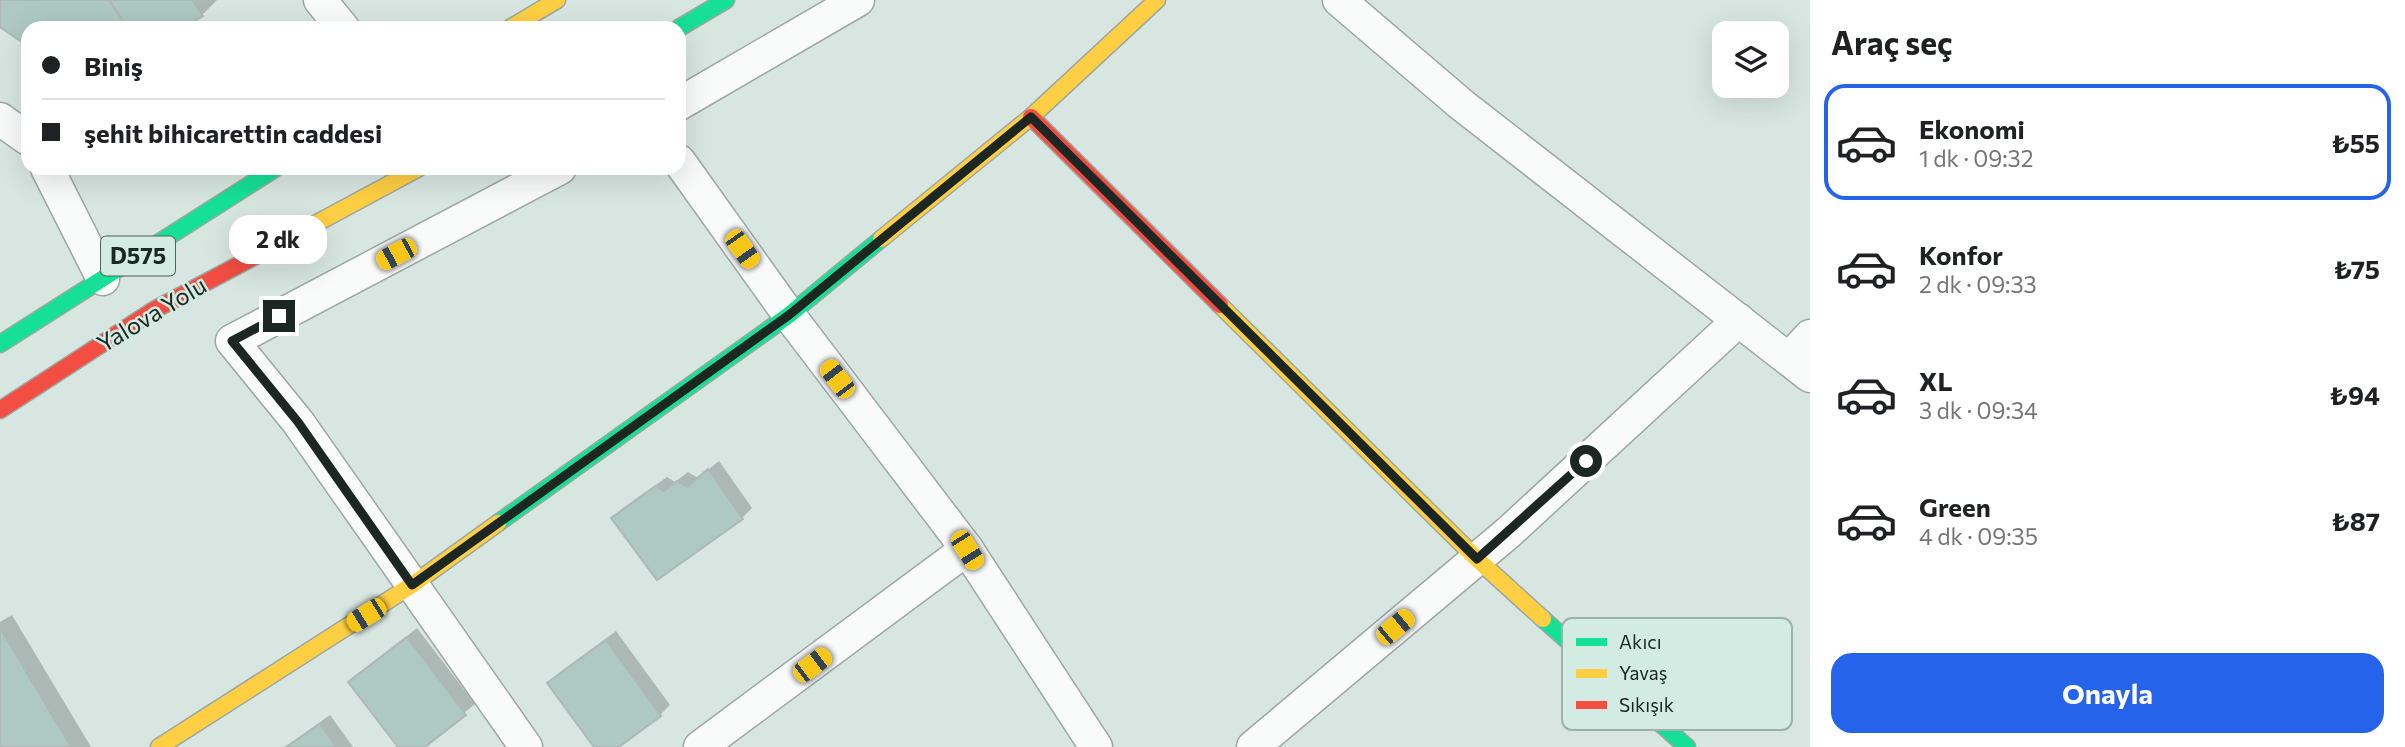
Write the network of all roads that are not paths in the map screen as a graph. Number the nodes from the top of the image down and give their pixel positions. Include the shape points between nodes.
1 (320, 0) edge
2 (556, 0) edge
3 (726, 0) edge
4 (858, 0) edge
5 (1157, 0) edge
6 (1339, 0) edge
7 (337, 21) edge
8 (522, 21) edge
9 (686, 24) edge
10 (686, 100) edge
11 (1031, 117) junction
12 (0, 119) edge
13 (21, 134) edge
14 (686, 171) edge
15 (51, 175) edge
16 (265, 175) edge
17 (406, 175) edge
18 (547, 175) edge
19 (103, 279) junction
20 (789, 315) junction
21 (1739, 320) junction
22 (0, 344) edge
23 (1803, 357) edge
24 (0, 410) edge
25 (967, 550) junction
26 (1477, 559) junction
27 (412, 585) junction
28 (1562, 635) edge
29 (1668, 730) edge
30 (159, 747) edge
31 (526, 747) edge
32 (700, 747) edge
33 (1096, 747) edge
34 (1253, 747) edge
35 (1687, 747) edge

1 - 7 street
2 - 8 main road
3 - 9 main road
4 - 10 street
5 - 11 main road
6 - 21 street via 1462,105
11 - 20 main road
11 - 26 main road
12 - 13 street
14 - 20 street
15 - 19 street
16 - 19 main road, D575
17 - 24 main road, Yalova Yolu / D575 via 154,310
18 - 27 street via 232,341 298,422
19 - 22 main road, D575
20 - 25 street
20 - 27 main road
21 - 23 street
21 - 26 street
25 - 32 street
25 - 33 street
26 - 28 main road
26 - 34 street
27 - 30 main road
27 - 31 street
29 - 35 main road

